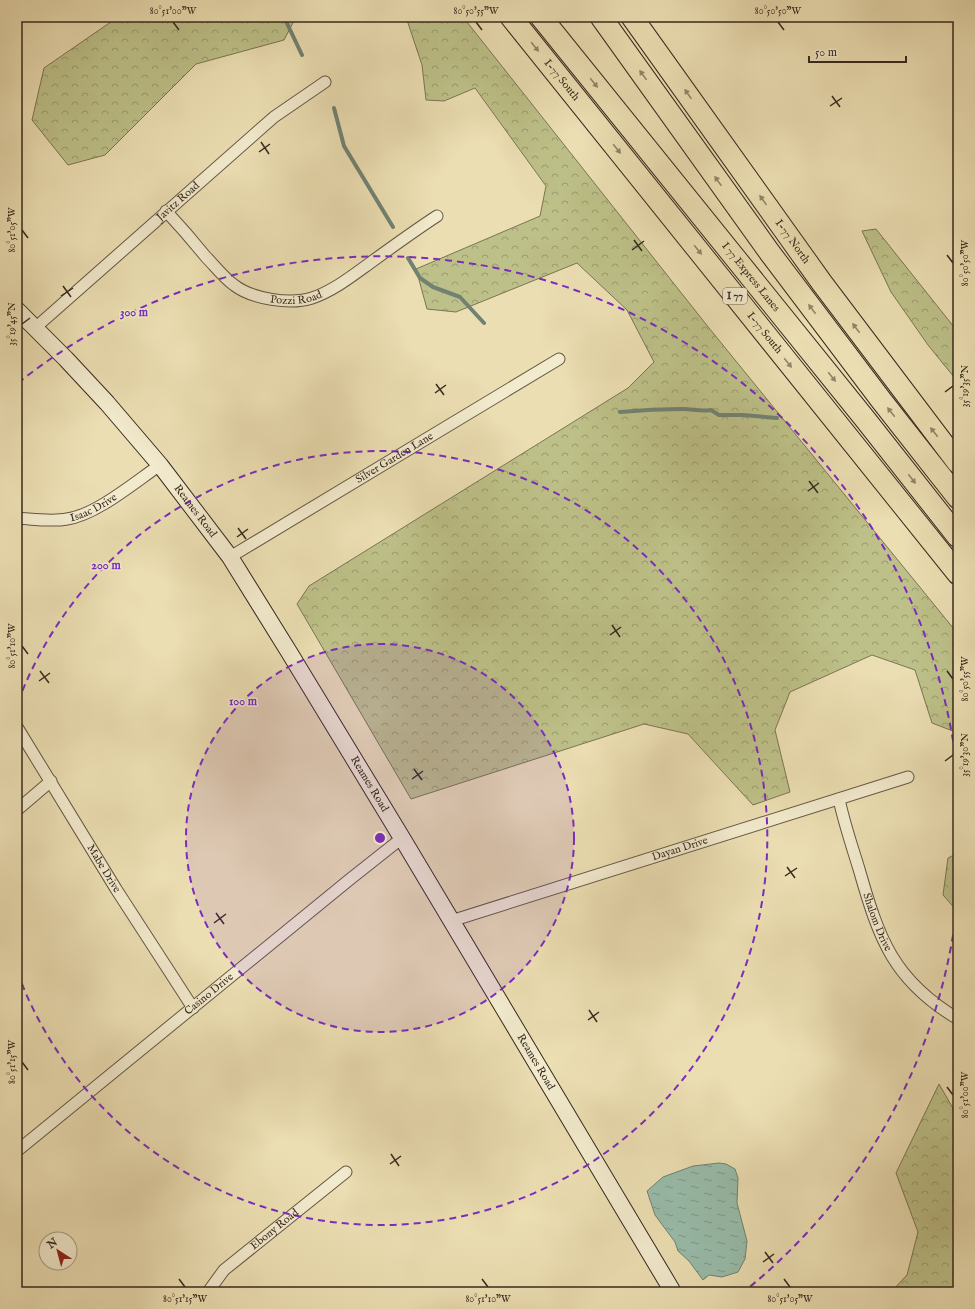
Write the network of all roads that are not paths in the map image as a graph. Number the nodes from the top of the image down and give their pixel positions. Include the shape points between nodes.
1 (511, 17) edge
2 (541, 17) edge
3 (554, 17) edge
4 (601, 17) edge
5 (632, 17) edge
6 (570, 52) junction
7 (325, 82) dead end
8 (166, 211) junction
9 (436, 216) dead end
10 (17, 310) edge
11 (36, 328) junction
12 (559, 359) dead end
13 (958, 463) edge
14 (160, 465) junction
15 (958, 498) edge
16 (17, 518) edge
17 (958, 538) edge
18 (230, 557) junction
19 (958, 574) edge
20 (17, 727) edge
21 (908, 777) dead end
22 (51, 781) junction
23 (839, 799) junction
24 (17, 810) edge
25 (402, 838) junction
26 (451, 921) junction
27 (193, 1008) junction
28 (958, 1019) edge
29 (17, 1151) edge
30 (346, 1172) dead end
31 (208, 1292) edge
32 (673, 1292) edge

1 -> 19 highway, I-77 South / I 77
2 - 6 highway, I 77 Express Lanes / I 77
3 - 6 highway
15 -> 4 highway via 770,253
13 -> 5 highway, I-77 North via 822,283
6 -> 17 highway, I 77 Express Lanes / I 77
7 - 8 street, Javitz Road via 274,117
8 - 9 street, Pozzi Road via 233,285 260,297 280,300 312,298 329,290
8 - 11 street, Javitz Road
10 - 11 main road, Reames Road
11 - 14 main road, Reames Road via 107,403
12 - 18 street, Silver Garden Lane
14 - 16 street, Isaac Drive via 106,501 78,516 58,520
14 - 18 main road, Reames Road
18 - 25 main road, Reames Road
20 - 22 street, Mabe Drive
21 - 23 street, Dayan Drive
22 - 24 street
22 - 27 street, Mabe Drive via 116,889
23 - 26 street, Dayan Drive
23 - 28 street, Shalom Drive via 865,891 880,935 892,958 920,992
25 - 26 main road, Reames Road
25 - 27 street, Casino Drive
26 - 32 main road, Reames Road
27 - 29 street, Casino Drive
30 - 31 street, Ebony Road via 224,1270

